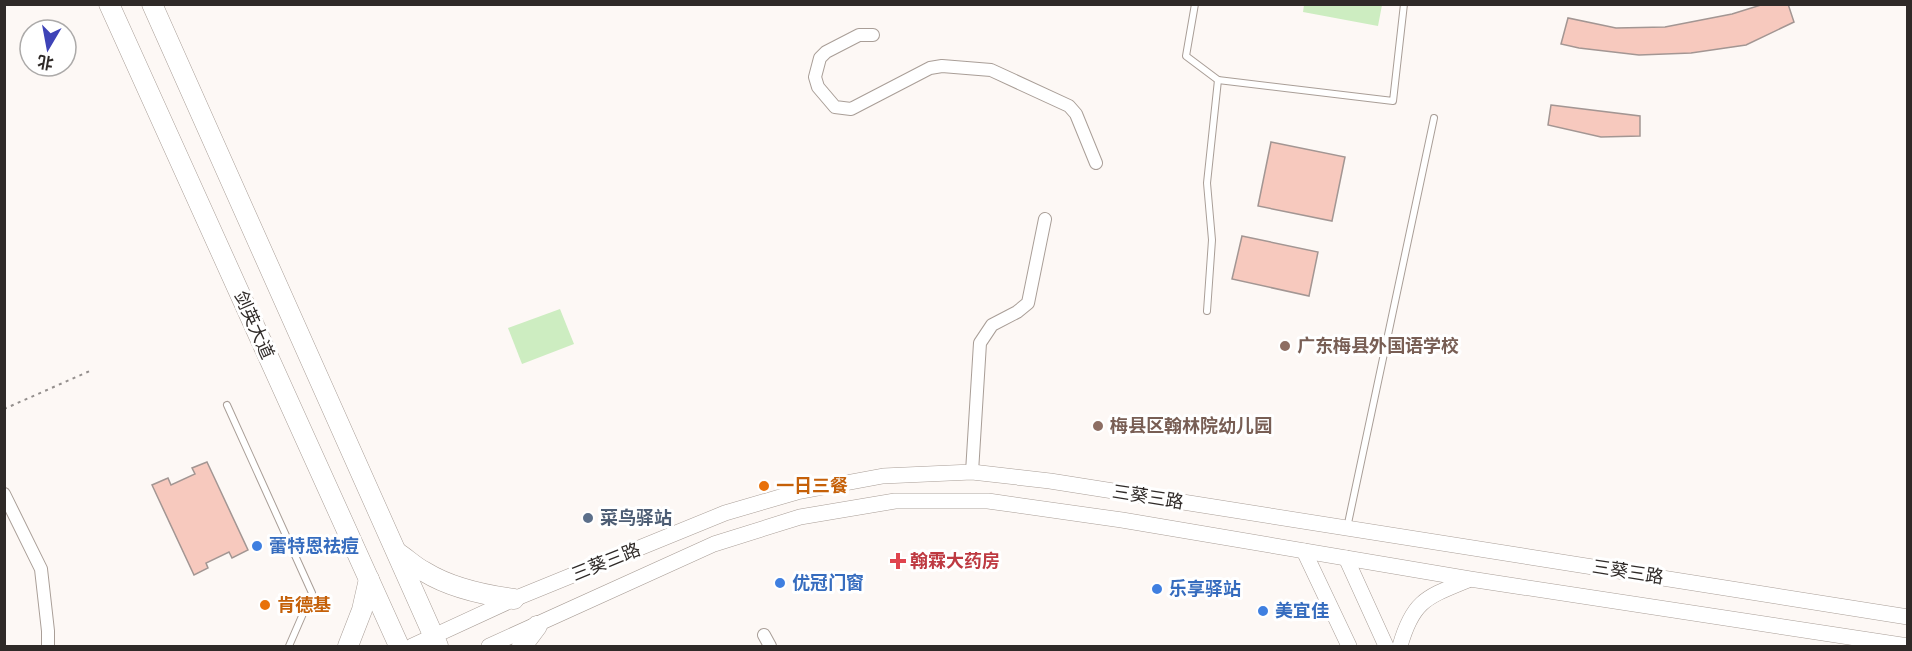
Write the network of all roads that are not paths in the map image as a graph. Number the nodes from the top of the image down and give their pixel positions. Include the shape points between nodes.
1 (109, 4) edge
2 (152, 4) edge
3 (1195, 4) edge
4 (1404, 4) edge
5 (873, 35) dead end
6 (1218, 81) junction
7 (1434, 118) dead end
8 (1096, 162) dead end
9 (1045, 219) dead end
10 (1207, 311) dead end
11 (227, 405) dead end
12 (972, 472) junction
13 (4, 494) edge
14 (1347, 529) junction
15 (1304, 551) junction
16 (397, 552) junction
17 (1346, 558) junction
18 (369, 579) junction
19 (1470, 579) junction
20 (514, 599) junction
21 (1908, 617) edge
22 (537, 626) junction
23 (764, 635) dead end
24 (436, 641) edge
25 (48, 646) edge
26 (289, 646) edge
27 (348, 646) edge
28 (399, 646) edge
29 (412, 646) edge
30 (489, 646) edge
31 (522, 646) edge
32 (770, 646) edge
33 (1349, 646) edge
34 (1386, 646) edge
35 (1400, 646) edge
36 (1908, 646) edge

1 - 18 main road, 剑英大道
2 - 16 main road, 剑英大道
3 - 6 lane via 1186,56
4 - 6 lane via 1393,101
5 - 8 street via 859,35 820,58 815,77 818,87 835,106 851,109 930,68 991,70 1069,106
6 - 10 lane via 1207,183 1212,240
7 - 14 lane
9 - 12 street via 1028,303 992,325 980,343
11 - 26 lane via 312,593
12 - 14 street, 三葵三路
12 - 20 street, 三葵三路 via 883,476 797,492 725,513
13 - 25 street via 41,569
14 - 21 street, 三葵三路
15 - 17 street, 三葵三路
15 - 22 street, 三葵三路 via 988,501 895,501 800,518 714,544
15 - 33 street
16 - 20 main road via 426,573 454,585
16 - 24 main road, 剑英大道
17 - 19 street, 三葵三路
17 - 34 street
18 - 27 main road
18 - 28 main road, 剑英大道
19 - 35 street via 1432,595 1414,610
19 - 36 street, 三葵三路
20 - 24 street, 三葵三路
22 - 30 street, 三葵三路
22 - 31 main road
23 - 32 street
24 - 29 street, 三葵三路

